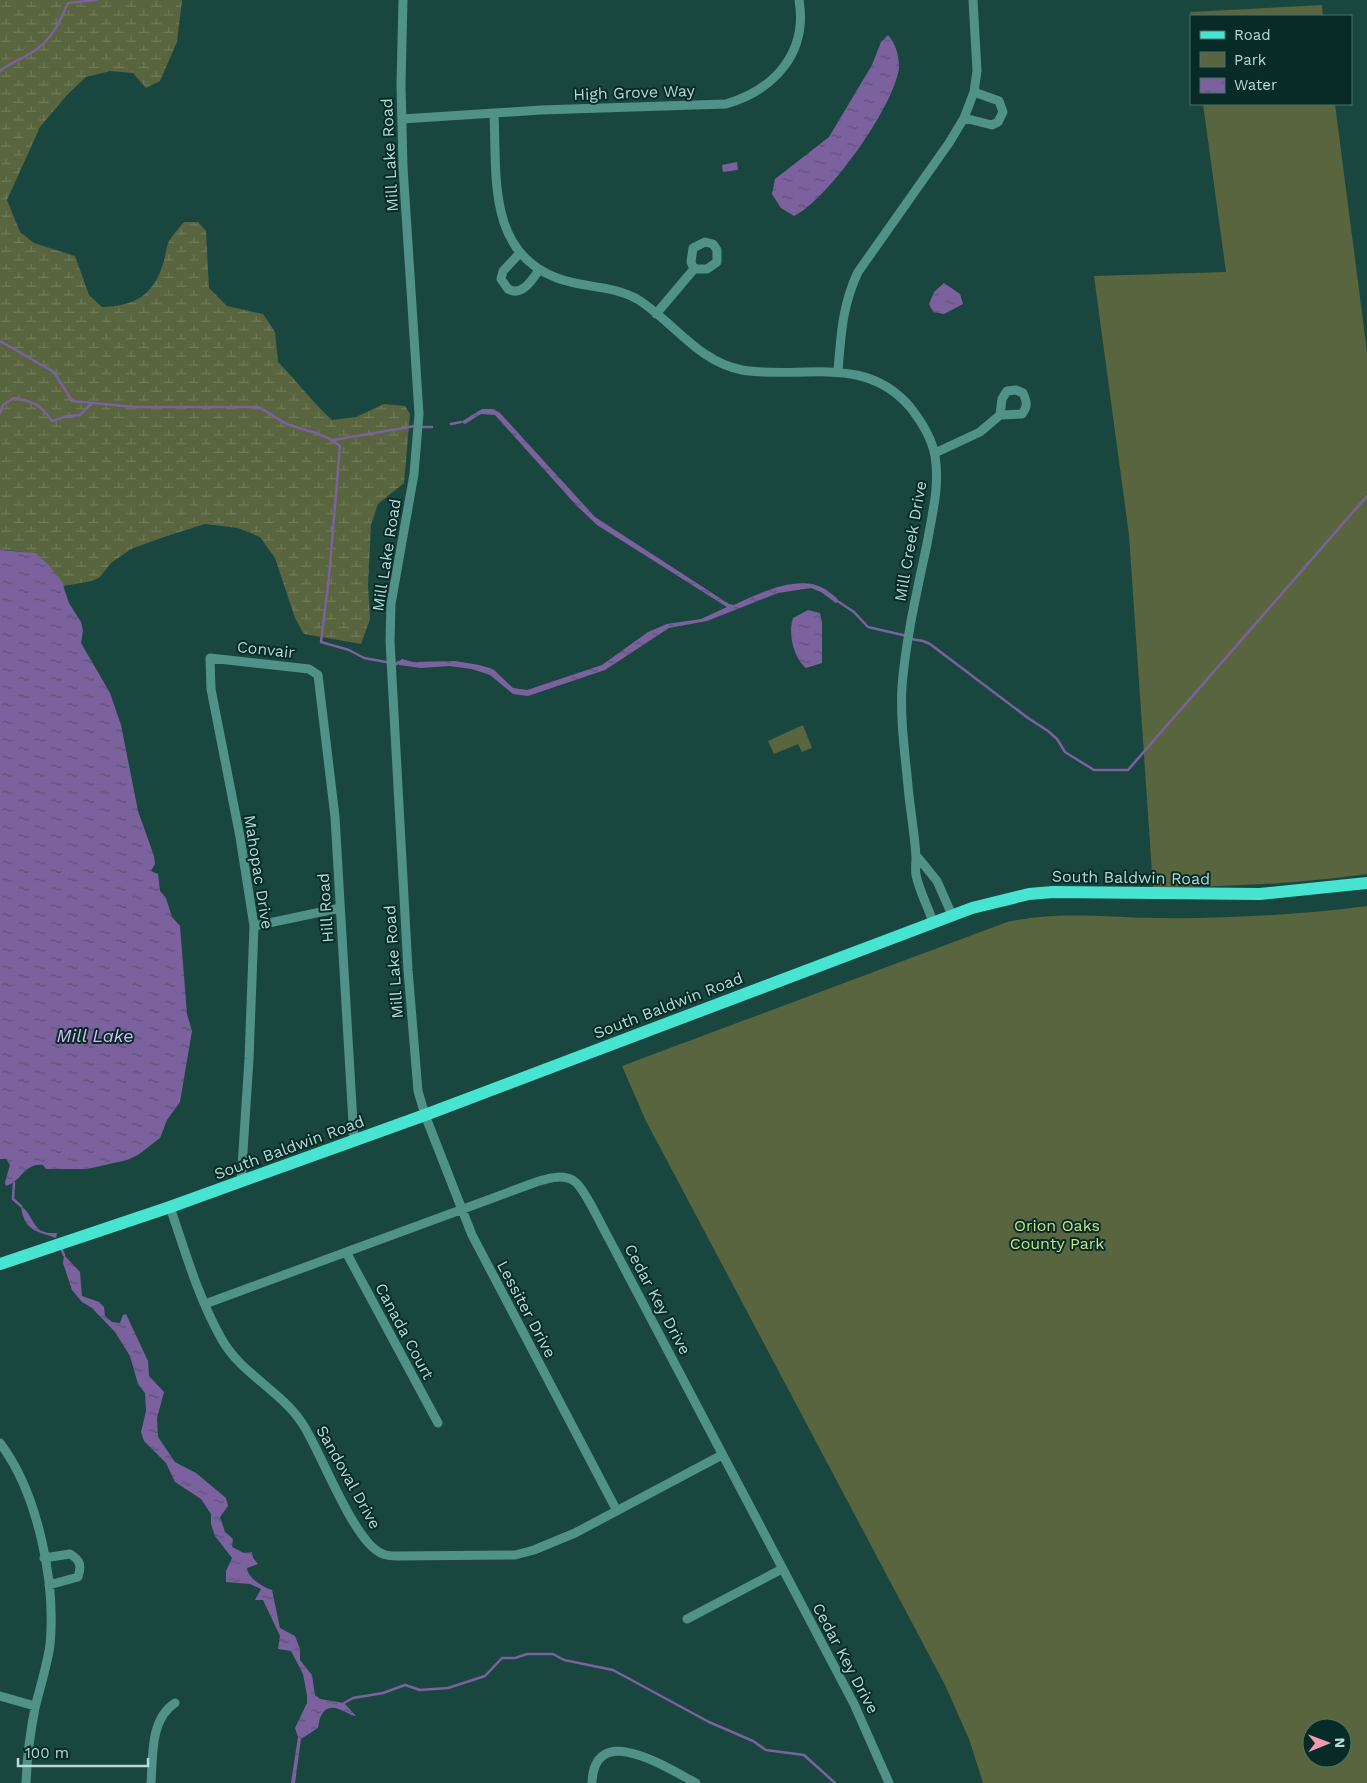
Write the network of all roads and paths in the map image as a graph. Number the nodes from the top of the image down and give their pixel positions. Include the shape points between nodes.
1 (403, 0) edge
2 (799, 0) edge
3 (973, 0) edge
4 (974, 92) junction
5 (494, 114) junction
6 (964, 118) junction
7 (402, 119) junction
8 (520, 253) junction
9 (694, 268) dead end
10 (539, 270) junction
11 (656, 314) junction
12 (838, 371) junction
13 (1000, 415) dead end
14 (935, 452) junction
15 (210, 658) joint
16 (318, 675) joint
17 (916, 856) junction
18 (1367, 883) edge
19 (340, 908) junction
20 (952, 915) junction
21 (933, 922) junction
22 (254, 926) junction
23 (424, 1115) junction
24 (354, 1140) junction
25 (240, 1182) junction
26 (170, 1207) junction
27 (462, 1210) junction
28 (346, 1252) junction
29 (0, 1264) edge
30 (205, 1304) junction
31 (438, 1423) dead end
32 (0, 1443) edge
33 (722, 1455) junction
34 (617, 1511) junction
35 (44, 1558) junction
36 (782, 1569) junction
37 (49, 1585) junction
38 (687, 1619) dead end
39 (0, 1696) edge
40 (175, 1703) dead end
41 (36, 1706) junction
42 (26, 1783) edge
43 (151, 1783) edge
44 (592, 1783) edge
45 (696, 1783) edge
46 (889, 1783) edge

1 - 7 street, Mill Lake Road
2 - 5 street, High Grove Way via 800,23 796,45 786,65 768,85 748,98 726,104
3 - 4 street via 978,71
4 - 6 street
4 - 6 street via 999,102 1003,112 998,122 992,125
5 - 7 street, High Grove Way
5 - 8 street, Mill Creek Drive via 498,201 510,240
6 - 12 street via 858,272 842,313
7 - 23 street, Mill Lake Road via 419,414 414,474 391,604 390,641 414,1054
8 - 10 street, Mill Creek Drive
8 - 10 street via 503,271 501,280 508,289 523,289
9 - 11 street
10 - 11 street, Mill Creek Drive via 559,279 604,287 636,299
11 - 12 street, Mill Creek Drive via 697,349 740,370
12 - 14 street, Mill Creek Drive via 866,377 888,388 907,404 923,425
13 - 14 street via 980,432
14 - 17 street, Mill Creek Drive via 937,489 902,685 902,730
15 - 16 street, Convair via 308,669
15 - 22 street, Mahopac Drive via 210,689
16 - 19 street, Hill Road via 335,817
17 - 20 street via 937,881
17 - 21 street, Mill Creek Drive via 916,875
18 - 20 main road, South Baldwin Road via 1260,894 1053,892 994,902
19 - 22 street
19 - 24 street, Hill Road
20 - 21 main road, South Baldwin Road
21 - 23 main road, South Baldwin Road
22 - 25 street, Mahopac Drive
23 - 24 main road, South Baldwin Road
23 - 27 street, Lessiter Drive
24 - 25 main road, South Baldwin Road
25 - 26 main road, South Baldwin Road
26 - 29 main road, South Baldwin Road
26 - 30 street, Sandoval Drive
27 - 28 street, Cedar Key Drive
27 - 33 street, Cedar Key Drive via 552,1177 575,1181 609,1239
27 - 34 street, Lessiter Drive via 479,1250
28 - 30 street, Cedar Key Drive
28 - 31 street, Canada Court
30 - 34 street, Sandoval Drive via 221,1338 236,1359 287,1404 302,1423 356,1527 370,1546 382,1554 515,1555 556,1543
32 - 35 street via 25,1483
33 - 34 street, Sandoval Drive
33 - 36 street, Cedar Key Drive
35 - 37 street
35 - 37 street via 70,1554 78,1559 81,1567 78,1577
36 - 38 street
36 - 46 street, Cedar Key Drive via 854,1704
37 - 41 street via 50,1644
39 - 41 street
40 - 43 street via 159,1719
41 - 42 street via 29,1736
44 - 45 street via 598,1758 613,1751 644,1756

